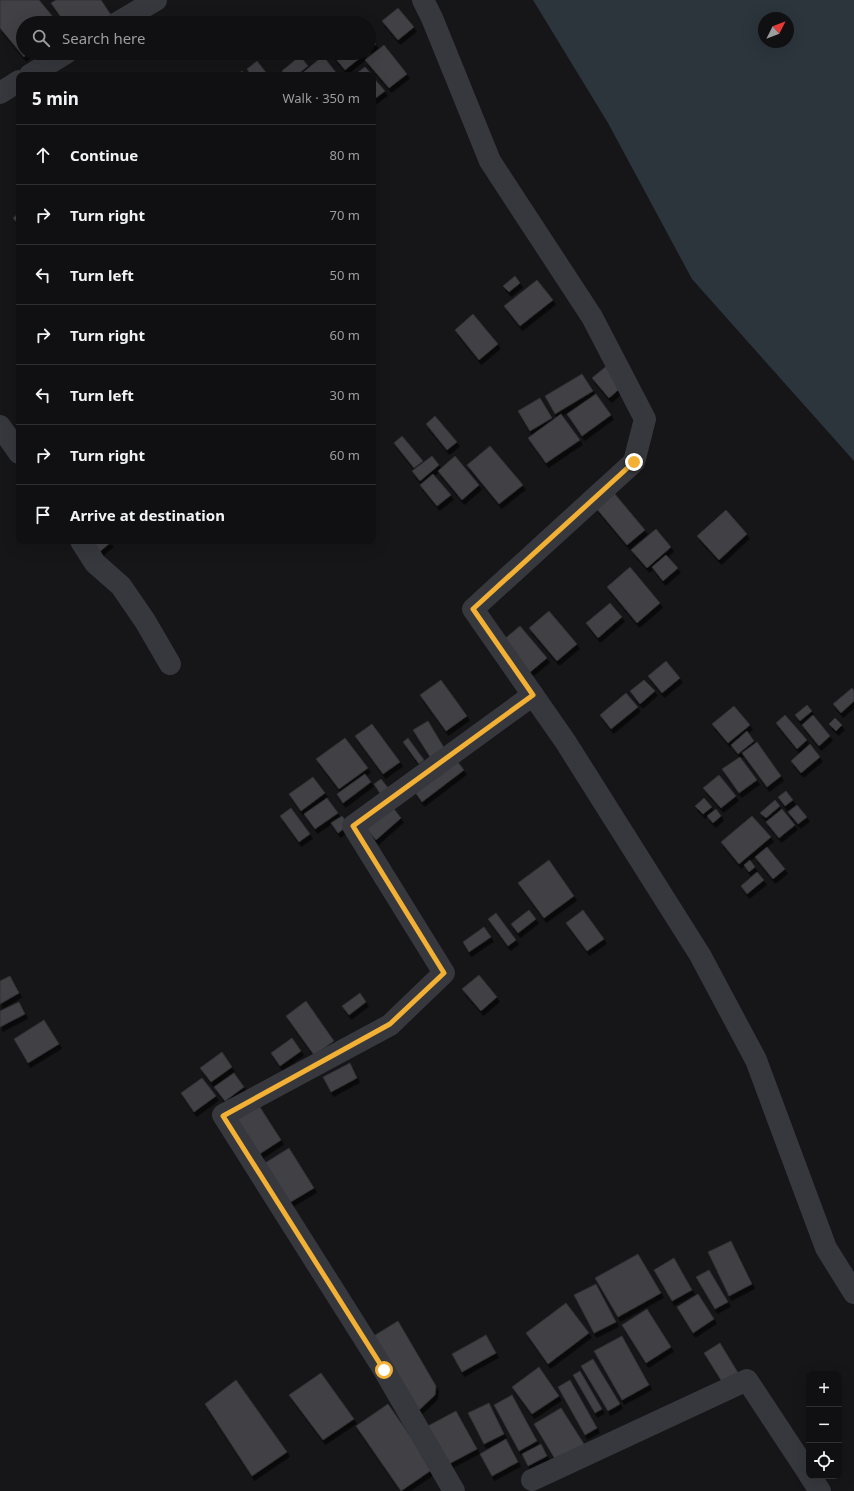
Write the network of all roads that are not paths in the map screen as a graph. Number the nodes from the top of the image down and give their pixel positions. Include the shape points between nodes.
1 (156, 0) edge
2 (423, 0) edge
3 (129, 16) edge
4 (55, 60) edge
5 (35, 72) edge
6 (16, 83) edge
7 (0, 93) edge
8 (0, 426) edge
9 (16, 449) edge
10 (83, 544) edge
11 (170, 664) dead end
12 (533, 695) junction
13 (854, 1293) edge
14 (806, 1469) edge
15 (812, 1479) edge
16 (532, 1480) dead end
17 (454, 1491) edge
18 (820, 1491) edge

1 - 3 street
2 - 12 street via 490,161 592,317 645,419 634,462 473,609
4 - 5 street
6 - 7 street
8 - 9 street
10 - 11 street via 95,563 121,586
12 - 13 street via 565,741 704,962 756,1060 826,1248
12 - 17 street via 353,826 444,973 390,1024 223,1116 384,1370
14 - 16 street via 747,1380
15 - 18 street

